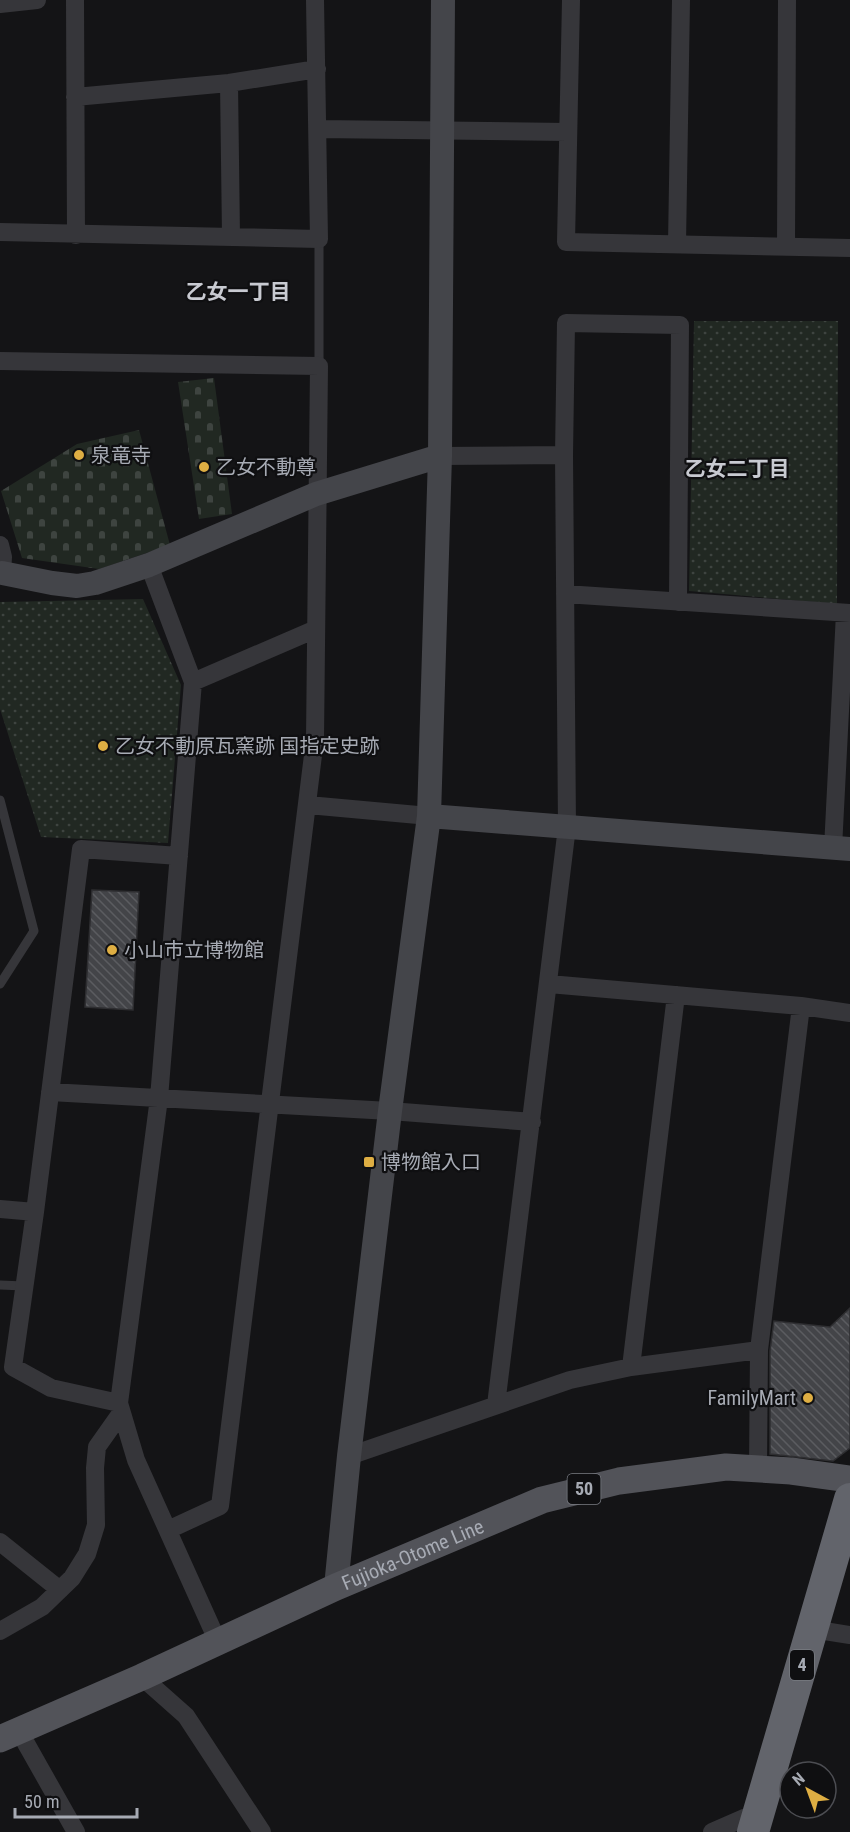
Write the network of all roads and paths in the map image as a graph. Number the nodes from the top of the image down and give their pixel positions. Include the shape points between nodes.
1 (37, 0) edge
2 (75, 0) edge
3 (315, 0) edge
4 (442, 0) edge
5 (571, 0) edge
6 (681, 0) edge
7 (787, 0) edge
8 (0, 4) edge
9 (317, 69) junction
10 (229, 82) junction
11 (75, 98) junction
12 (318, 129) junction
13 (443, 131) junction
14 (567, 132) junction
15 (0, 232) edge
16 (76, 235) junction
17 (231, 237) junction
18 (318, 239) junction
19 (677, 244) junction
20 (786, 247) junction
21 (850, 248) edge
22 (0, 362) edge
23 (319, 366) junction
24 (564, 455) junction
25 (440, 456) junction
26 (316, 494) junction
27 (0, 545) edge
28 (149, 564) junction
29 (1, 573) edge
30 (565, 594) junction
31 (678, 602) junction
32 (848, 613) edge
33 (316, 629) junction
34 (193, 682) junction
35 (0, 800) edge
36 (308, 806) junction
37 (429, 816) junction
38 (567, 827) junction
39 (842, 849) edge
40 (179, 856) junction
41 (0, 984) edge
42 (549, 984) junction
43 (676, 995) junction
44 (801, 1006) junction
45 (850, 1013) edge
46 (50, 1092) junction
47 (159, 1098) junction
48 (269, 1104) junction
49 (390, 1111) junction
50 (532, 1122) junction
51 (0, 1209) edge
52 (35, 1212) junction
53 (0, 1285) edge
54 (24, 1286) junction
55 (759, 1350) junction
56 (631, 1367) junction
57 (496, 1406) junction
58 (120, 1408) junction
59 (349, 1456) junction
60 (758, 1468) junction
61 (850, 1479) edge
62 (850, 1499) edge
63 (168, 1530) junction
64 (0, 1542) edge
65 (336, 1587) junction
66 (60, 1590) junction
67 (812, 1629) junction
68 (0, 1631) edge
69 (850, 1635) edge
70 (218, 1642) junction
71 (142, 1677) junction
72 (10, 1735) edge
73 (756, 1824) edge
74 (76, 1832) edge
75 (262, 1832) edge
76 (712, 1832) edge

1 - 8 street
2 - 11 street
3 - 9 street
4 - 13 street
5 - 14 street
6 - 19 street
7 - 20 street
9 - 10 street
9 - 12 street
10 - 11 street
10 - 17 street
11 - 16 street
12 - 13 street
12 - 18 street
13 - 14 street
13 - 25 street
14 - 19 street via 566,243
15 - 16 street
16 - 17 street
17 - 18 street
18 - 23 lane
19 - 20 street
20 - 21 street
22 - 23 street
23 - 26 street
24 - 25 street
24 - 30 street
24 - 31 street via 566,323 680,325
25 - 26 street
25 - 37 street
26 - 28 street
26 - 33 street
27 - 29 street
28 - 29 street via 77,586
28 - 34 street
30 - 31 street
30 - 38 street
31 - 32 street
32 - 39 street
33 - 34 street
33 - 36 street via 315,739
34 - 40 street
35 - 41 lane via 34,931
36 - 37 street
36 - 48 street
37 - 38 street
37 - 49 street
38 - 39 street
38 - 42 street
40 - 46 street via 81,849
40 - 47 street
42 - 43 street
42 - 50 street
43 - 44 street
43 - 56 street
44 - 45 street
44 - 55 street
46 - 47 street
46 - 52 street
47 - 48 street
47 - 58 street
48 - 49 street
48 - 63 street via 220,1506
49 - 50 street
49 - 59 street
50 - 57 street
51 - 52 street
52 - 54 street
53 - 54 lane
54 - 58 street via 13,1367 51,1388
55 - 56 street
55 - 60 street
56 - 57 street via 570,1380
57 - 59 street
58 - 63 street via 136,1460
58 - 66 street via 97,1447 96,1526 87,1554
59 - 65 street
60 - 61 main road, Fujioka-Otome Line / 50
60 - 65 main road, Fujioka-Otome Line / 50 via 726,1467 620,1480 562,1495
62 - 67 highway, 4
63 - 70 street
64 - 66 street
65 - 70 main road, Fujioka-Otome Line / 50
66 - 68 street via 42,1607
67 - 69 street
67 - 73 highway, 4
70 - 71 main road, Fujioka-Otome Line / 50
71 - 72 main road, Fujioka-Otome Line / 50
71 - 75 street via 186,1716
72 - 74 street
73 - 76 street via 744,1818

